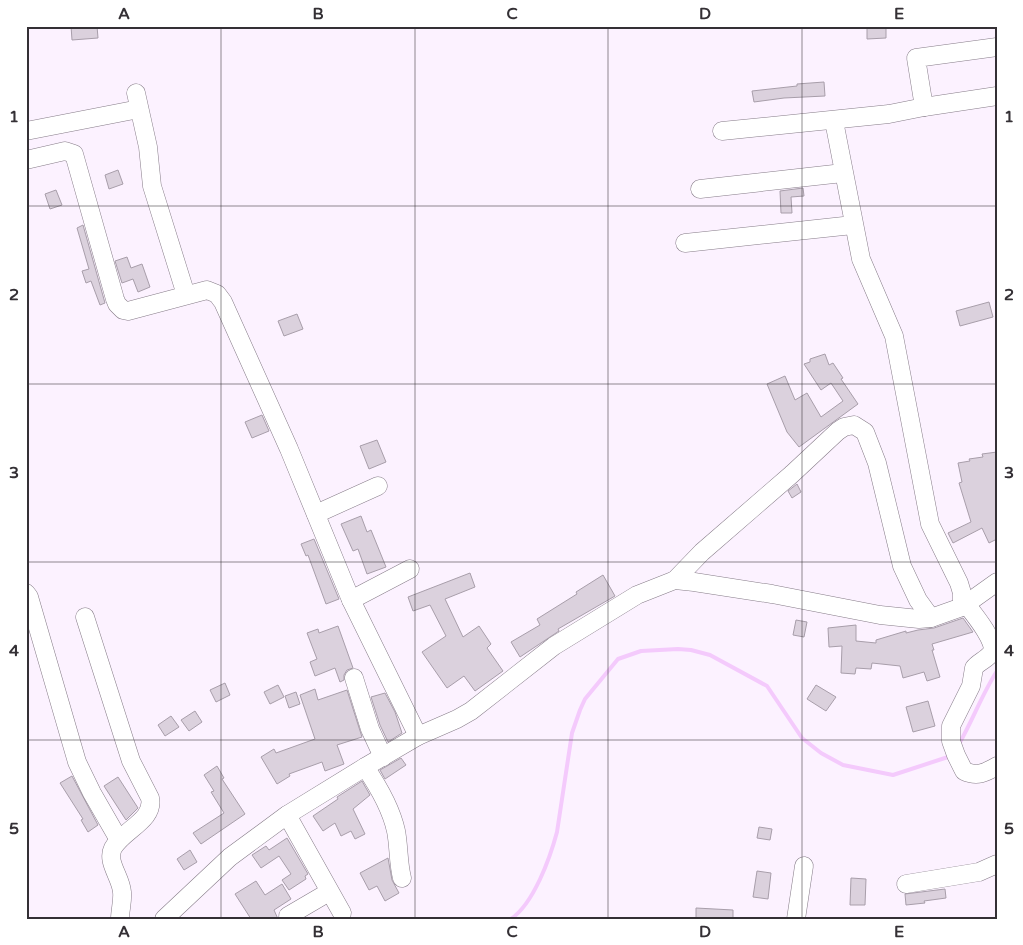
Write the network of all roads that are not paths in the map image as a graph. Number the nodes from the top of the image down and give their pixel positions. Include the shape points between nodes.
1 (997, 47) edge
2 (997, 96) edge
3 (924, 106) junction
4 (834, 121) junction
5 (26, 131) edge
6 (722, 131) dead end
7 (26, 160) edge
8 (844, 173) junction
9 (700, 189) dead end
10 (853, 225) junction
11 (685, 243) dead end
12 (186, 296) junction
13 (378, 486) dead end
14 (316, 514) junction
15 (410, 570) dead end
16 (674, 580) junction
17 (997, 582) edge
18 (26, 593) edge
19 (351, 600) junction
20 (964, 605) junction
21 (85, 617) dead end
22 (931, 618) junction
23 (354, 678) dead end
24 (418, 736) junction
25 (383, 756) junction
26 (365, 766) junction
27 (997, 766) edge
28 (287, 815) junction
29 (119, 840) junction
30 (997, 864) edge
31 (804, 866) dead end
32 (402, 878) dead end
33 (906, 884) dead end
34 (329, 892) junction
35 (342, 913) dead end
36 (288, 916) dead end
37 (120, 919) edge
38 (164, 919) edge
39 (796, 919) edge

1 - 3 street via 915,53
2 - 3 street
3 - 4 street
4 - 6 street
4 - 8 street
5 - 12 street via 138,101 152,186
7 - 12 street via 66,150 74,154 120,308 128,311
8 - 9 street
8 - 10 street
10 - 11 street
10 - 20 street via 864,270 894,336 930,524 959,583
12 - 14 street via 207,290 213,291 223,302
13 - 14 street
14 - 19 street
15 - 19 street
16 - 22 street via 772,594 880,615
16 - 22 street via 838,431 844,426 854,425 865,432 877,463 902,566 918,600
16 - 24 street via 621,604 554,646 471,711
17 - 20 street
18 - 29 street via 77,762
19 - 24 street
20 - 22 street
20 - 27 street via 987,633 992,648 991,653 974,668 972,686 951,726 951,740 964,771 976,775
21 - 29 street via 131,761 152,804 148,813
23 - 25 street via 370,729
24 - 25 street
25 - 26 street
26 - 28 street
26 - 32 street via 378,786 394,824
28 - 34 street
28 - 38 street via 230,857
29 - 37 street via 111,853 122,892
30 - 33 street via 979,872
31 - 39 street
34 - 35 street
34 - 36 street

